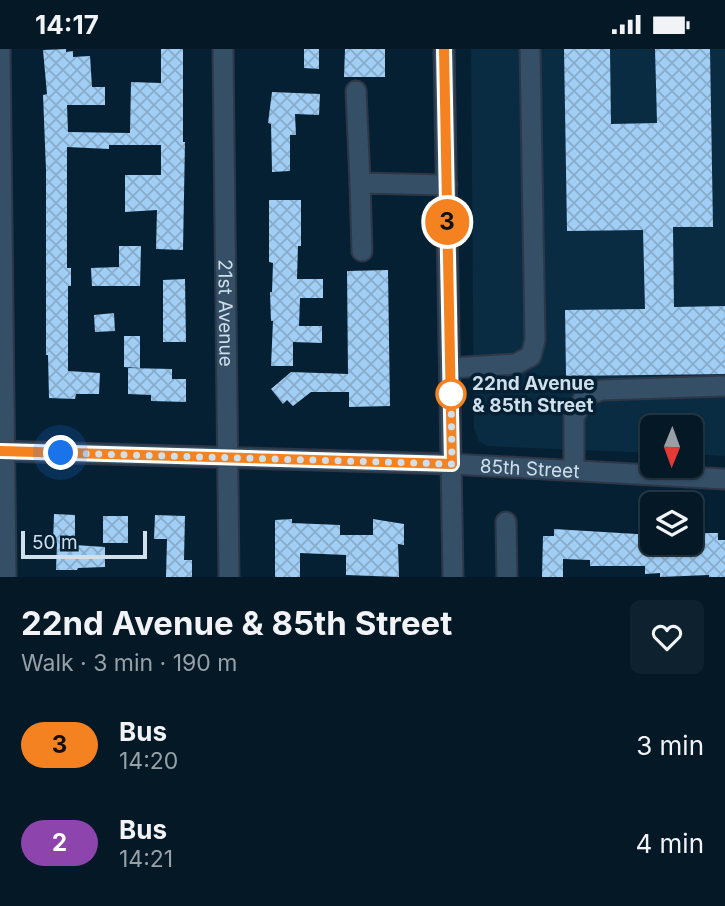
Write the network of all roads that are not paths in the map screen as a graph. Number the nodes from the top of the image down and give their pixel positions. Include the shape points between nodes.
1 (0, 49) edge
2 (223, 49) edge
3 (444, 49) edge
4 (530, 49) edge
5 (356, 91) dead end
6 (360, 183) junction
7 (447, 185) junction
8 (362, 251) dead end
9 (450, 367) junction
10 (725, 386) edge
11 (3, 451) edge
12 (229, 458) junction
13 (452, 464) junction
14 (574, 470) junction
15 (725, 479) edge
16 (506, 522) dead end
17 (6, 577) edge
18 (229, 577) edge
19 (453, 577) edge
20 (507, 577) edge

1 - 11 street
2 - 12 street, 21st Avenue
3 - 7 street
4 - 9 street via 535,340 531,356 516,364
5 - 6 street
6 - 7 street
6 - 8 street
7 - 9 street
9 - 13 street
10 - 14 street via 602,390 585,397 574,417
11 - 12 street, 85th Street
11 - 17 street
12 - 13 street, 85th Street
12 - 18 street, 21st Avenue
13 - 14 street, 85th Street
13 - 19 street
14 - 15 street, 85th Street
16 - 20 street

